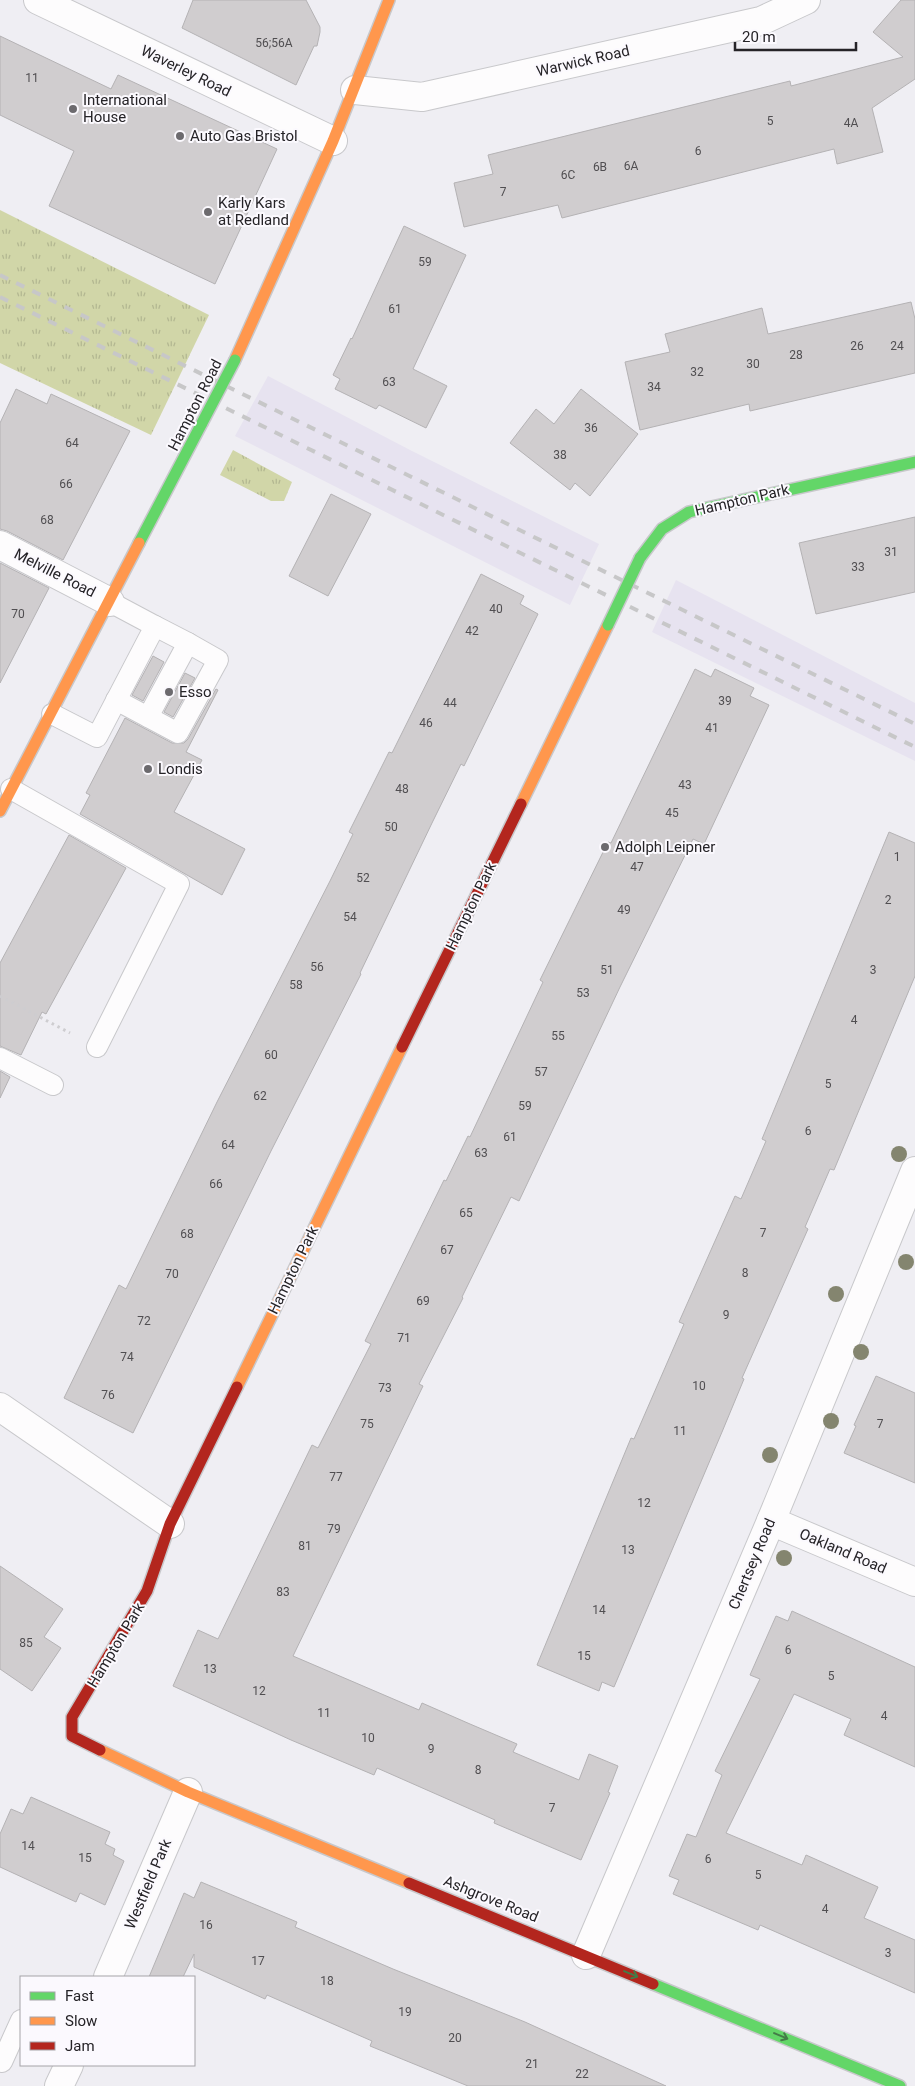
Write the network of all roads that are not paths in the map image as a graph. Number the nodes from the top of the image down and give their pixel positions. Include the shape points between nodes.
1 (38, 0) edge
2 (389, 0) edge
3 (806, 0) edge
4 (355, 90) junction
5 (333, 141) junction
6 (915, 462) edge
7 (0, 545) edge
8 (110, 602) junction
9 (155, 626) junction
10 (188, 643) junction
11 (116, 700) junction
12 (52, 714) junction
13 (148, 717) junction
14 (11, 789) junction
15 (0, 811) edge
16 (97, 1047) road end
17 (0, 1058) edge
18 (53, 1085) dead end
19 (915, 1171) edge
20 (0, 1407) edge
21 (771, 1520) junction
22 (170, 1524) junction
23 (915, 1582) edge
24 (72, 1736) joint
25 (188, 1792) junction
26 (586, 1955) junction
27 (108, 1976) edge
28 (20, 2022) edge
29 (2, 2062) dead end
30 (69, 2066) edge
31 (59, 2086) edge
32 (900, 2086) edge

1 - 5 street, Waverley Road
2 - 4 street, Hampton Road
3 - 4 street, Warwick Road via 761,20 422,97
4 - 5 street, Hampton Road
5 - 8 street, Hampton Road, bridge via 235,360
6 - 22 street, Hampton Park, bridge via 688,512 662,529 640,558
7 - 8 street, Melville Road
8 - 9 lane
8 - 12 street, Hampton Road
9 - 10 lane
9 - 11 lane
10 - 13 lane
10 - 13 lane via 218,660 178,733
11 - 12 lane via 97,737
11 - 13 lane
12 - 14 street, Hampton Road
14 - 15 street, Hampton Road
14 - 16 lane via 179,884
17 - 18 lane
19 - 21 street, Chertsey Road
20 - 22 street
21 - 23 street, Oakland Road
21 - 26 street, Chertsey Road
22 - 24 street, Hampton Park via 147,1592 72,1717
24 - 25 street, Ashgrove Road
25 - 26 street, Ashgrove Road
25 - 27 street, Westfield Park
26 -> 32 street, Ashgrove Road
28 - 29 lane
30 - 31 street

